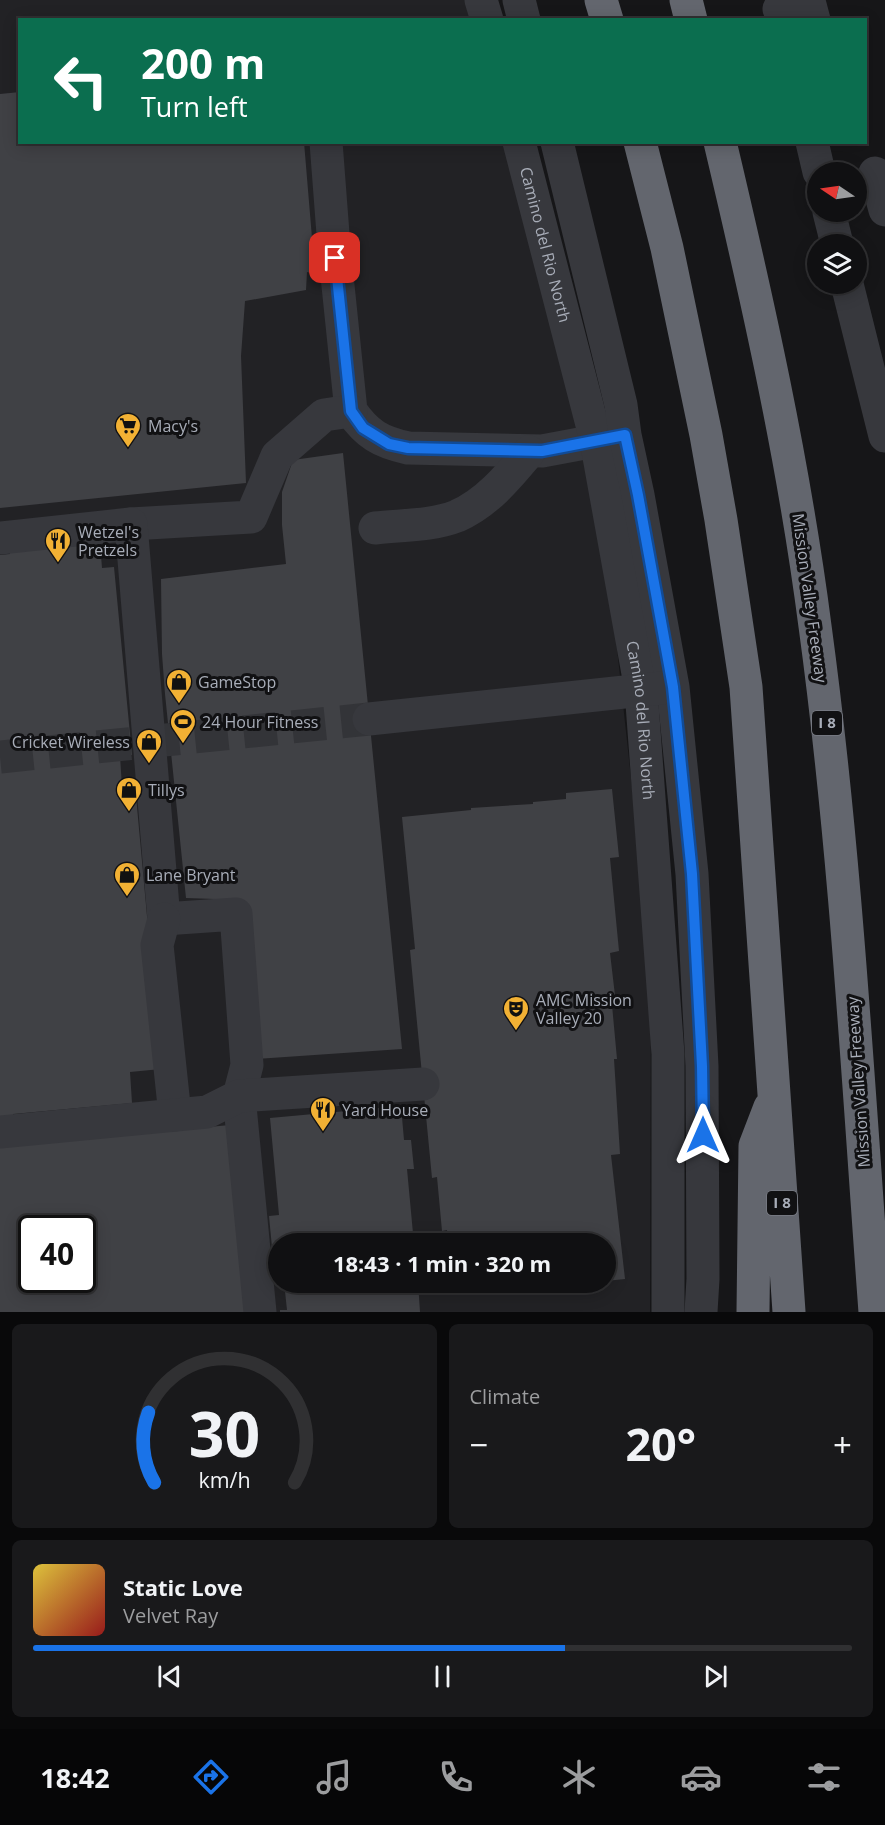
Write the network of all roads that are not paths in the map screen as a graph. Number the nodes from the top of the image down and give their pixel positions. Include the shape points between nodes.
1 (482, 0) edge
2 (519, 0) edge
3 (602, 0) edge
4 (686, 0) edge
5 (486, 18) edge
6 (524, 18) edge
7 (606, 18) edge
8 (690, 18) edge
9 (327, 144) edge
10 (520, 144) edge
11 (557, 144) edge
12 (641, 144) edge
13 (720, 144) edge
14 (812, 144) edge
15 (817, 162) edge
16 (872, 173) edge
17 (885, 210) edge
18 (850, 294) edge
19 (351, 411) junction
20 (884, 429) edge
21 (611, 438) junction
22 (529, 452) junction
23 (131, 524) junction
24 (375, 528) dead end
25 (0, 538) edge
26 (657, 688) junction
27 (369, 719) tunnel mouth
28 (164, 919) junction
29 (423, 1084) dead end
30 (775, 1094) junction
31 (239, 1096) junction
32 (175, 1115) junction
33 (0, 1132) edge
34 (260, 1312) edge
35 (668, 1312) edge
36 (700, 1312) edge
37 (753, 1312) edge
38 (789, 1312) edge
39 (875, 1312) edge

1 - 5 street
2 - 6 street
3 - 7 highway
4 - 8 highway
9 - 19 street
10 - 21 street, Camino del Rio North
11 - 21 street, Camino del Rio North via 621,405
12 - 30 highway, I 8 via 667,248 706,435 746,687
13 - 39 highway, Mission Valley Freeway / I 8 via 761,316 815,623 842,857
14 - 15 street
16 - 17 street
18 - 20 street
19 - 22 street via 363,428 389,444
19 - 23 street via 324,415 277,456 251,517
21 - 22 street
21 - 26 street, Camino del Rio North via 638,495
22 - 24 street via 484,500 457,516
23 - 25 street
23 - 28 street
26 - 27 street
26 - 35 street, Camino del Rio North via 668,1054
26 - 36 street, Camino del Rio North via 692,874 702,1066
28 - 31 street via 236,914 247,1065
28 - 32 street via 157,945
29 - 31 street
30 - 37 highway via 755,1146
30 - 38 highway, I 8
31 - 32 street via 207,1112
31 - 34 street
32 - 33 street

